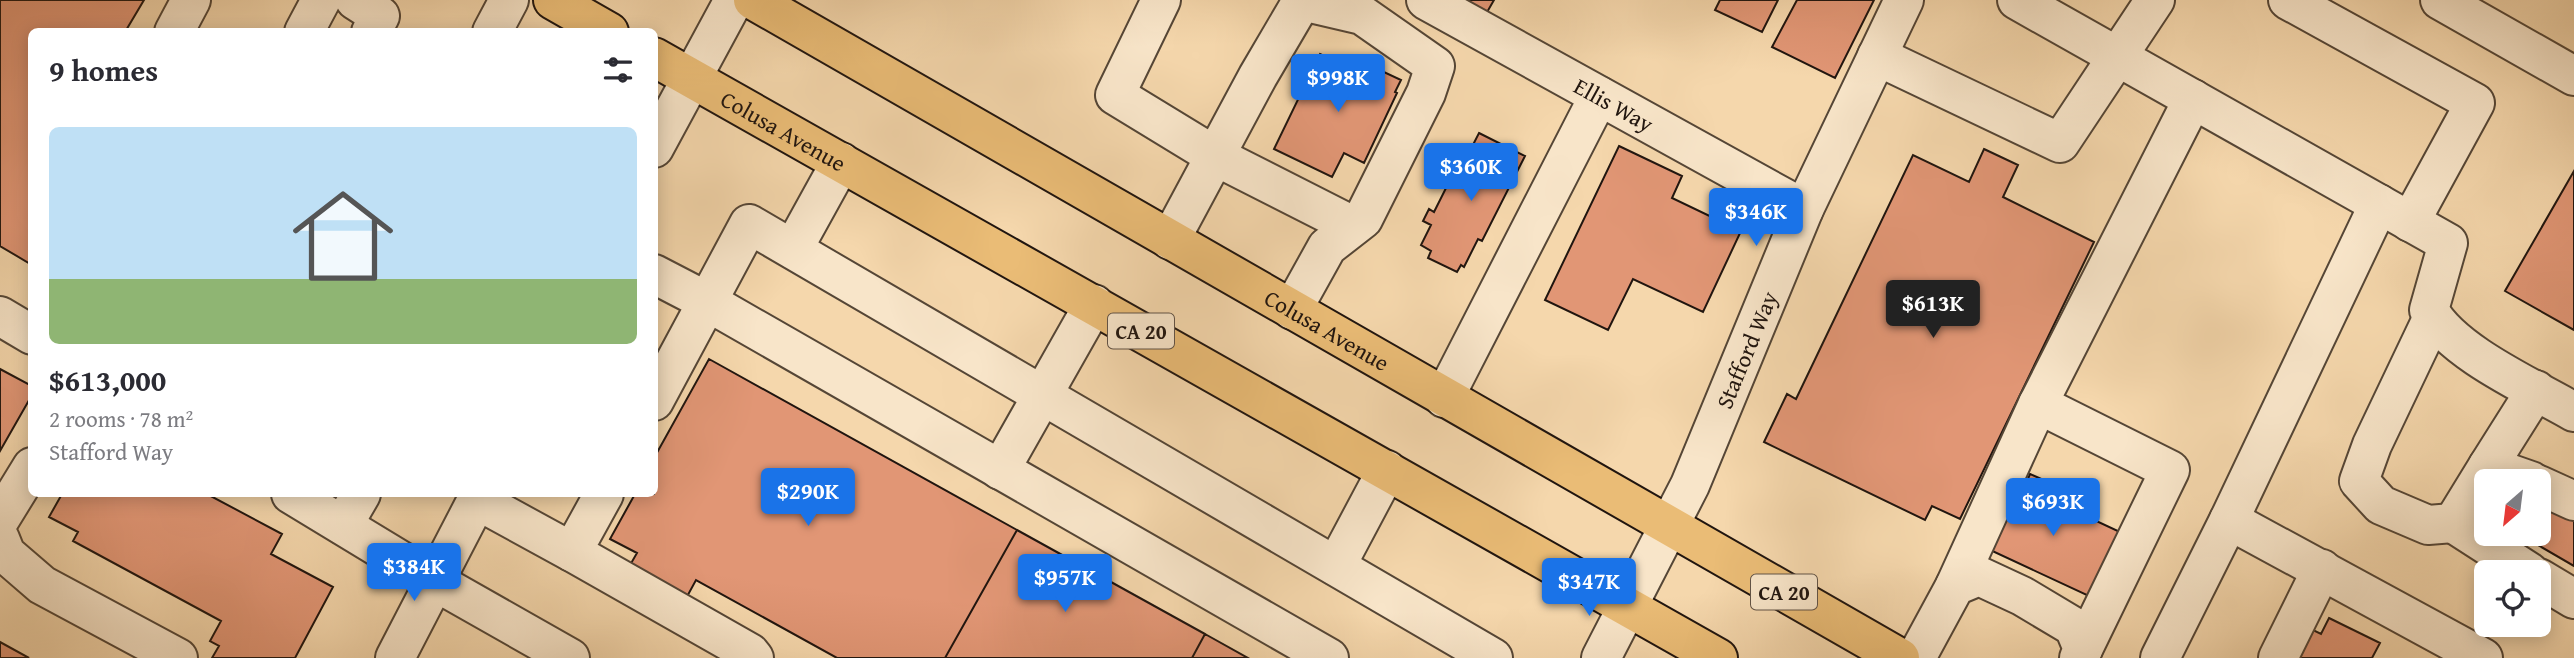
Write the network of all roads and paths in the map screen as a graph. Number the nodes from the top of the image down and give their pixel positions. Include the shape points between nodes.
1 (191, 0) edge
2 (321, 0) edge
3 (355, 0) edge
4 (509, 0) edge
5 (553, 0) edge
6 (734, 0) edge
7 (753, 0) edge
8 (1161, 0) edge
9 (1302, 0) edge
10 (1426, 0) edge
11 (1905, 0) edge
12 (2018, 0) edge
13 (2155, 0) edge
14 (2288, 0) edge
15 (2440, 0) edge
16 (175, 28) edge
17 (305, 28) edge
18 (373, 28) edge
19 (494, 28) edge
20 (602, 28) edge
21 (1877, 56) junction
22 (2118, 57) junction
23 (658, 59) edge
24 (2574, 76) edge
25 (693, 77) junction
26 (1599, 96) junction
27 (2193, 99) junction
28 (658, 141) edge
29 (1215, 156) junction
30 (841, 162) junction
31 (1804, 209) junction
32 (2395, 213) junction
33 (1353, 226) junction
34 (1170, 240) junction
35 (793, 249) junction
36 (658, 276) edge
37 (708, 302) junction
38 (1094, 304) junction
39 (1292, 310) junction
40 (0, 316) edge
41 (2433, 317) junction
42 (28, 333) edge
43 (2536, 390) junction
44 (658, 394) edge
45 (1042, 394) junction
46 (1444, 398) junction
47 (2038, 404) junction
48 (2574, 412) edge
49 (2488, 466) junction
50 (2496, 469) edge
51 (1000, 470) junction
52 (1387, 470) junction
53 (28, 474) edge
54 (2552, 491) edge
55 (304, 497) edge
56 (479, 497) edge
57 (602, 497) edge
58 (2574, 500) edge
59 (352, 509) edge
60 (5, 511) edge
61 (2229, 520) junction
62 (2454, 523) junction
63 (1668, 527) junction
64 (0, 539) edge
65 (572, 552) junction
66 (2511, 560) edge
67 (1336, 566) junction
68 (2322, 569) junction
69 (436, 582) junction
70 (2551, 585) edge
71 (1955, 586) junction
72 (2574, 599) edge
73 (1628, 606) junction
74 (2081, 653) edge
75 (752, 655) edge
76 (177, 658) edge
77 (395, 658) edge
78 (570, 658) edge
79 (1329, 658) edge
80 (1493, 658) edge
81 (1601, 658) edge
82 (1718, 658) edge
83 (1900, 658) edge
84 (1916, 658) edge
85 (2160, 658) edge
86 (2278, 658) edge
87 (2483, 658) edge

1 - 16 street
2 - 17 street
3 - 18 street via 380,16
4 - 19 street
5 - 20 highway
6 - 25 street
7 - 34 highway, Colusa Avenue / CA 20
8 - 29 street via 1115,95
9 - 29 street
9 - 33 street via 1362,15 1435,66 1363,219
10 - 26 street, Ellis Way
11 - 21 street, Stafford Way
12 - 22 street
13 - 22 street
14 - 32 street via 2475,103
15 - 24 street
21 - 22 street via 2060,143
21 - 31 street, Stafford Way
22 - 27 street
23 - 25 highway, Colusa Avenue / CA 20
25 - 28 street
25 - 30 highway, Colusa Avenue / CA 20
26 - 31 street, Ellis Way
26 - 46 street
27 - 32 street
27 - 47 street
29 - 33 street
29 - 34 street
30 - 35 street
30 - 38 highway, Colusa Avenue / CA 20
31 - 63 street, Stafford Way via 1690,485
32 - 41 street via 2448,243 2429,310
32 - 61 street
33 - 39 street via 1327,247
34 - 39 highway, Colusa Avenue / CA 20
35 - 37 street via 750,224
35 - 45 street
36 - 37 street
37 - 44 street
37 - 51 street
38 - 45 street
38 - 52 highway, Colusa Avenue / CA 20
39 - 46 highway, Colusa Avenue / CA 20
40 - 42 street
41 - 43 street via 2463,348
41 - 62 street via 2359,481 2381,505 2428,526
43 - 48 street
43 - 49 street
45 - 51 street
45 - 67 street
46 - 63 highway, Colusa Avenue / CA 20
47 - 71 street
47 - 74 street via 2170,470
49 - 50 street
49 - 62 street
51 - 79 street
52 - 67 street
52 - 73 highway, Colusa Avenue / CA 20
53 - 60 street
54 - 58 street
55 - 59 street
56 - 65 street
56 - 69 street
57 - 65 street
59 - 69 street
61 - 68 street
61 - 85 street
62 - 66 street
63 - 73 street, Stafford Way
63 - 83 highway, Colusa Avenue / CA 20
64 - 76 street via 6,554 41,585
65 - 75 street
67 - 80 street
68 - 86 street
68 - 87 street
69 - 77 street
69 - 78 street
70 - 72 street
71 - 74 street via 1979,576 2022,596 2074,627
71 - 84 street
73 - 81 street, Stafford Way
73 - 82 highway, Colusa Avenue / CA 20

